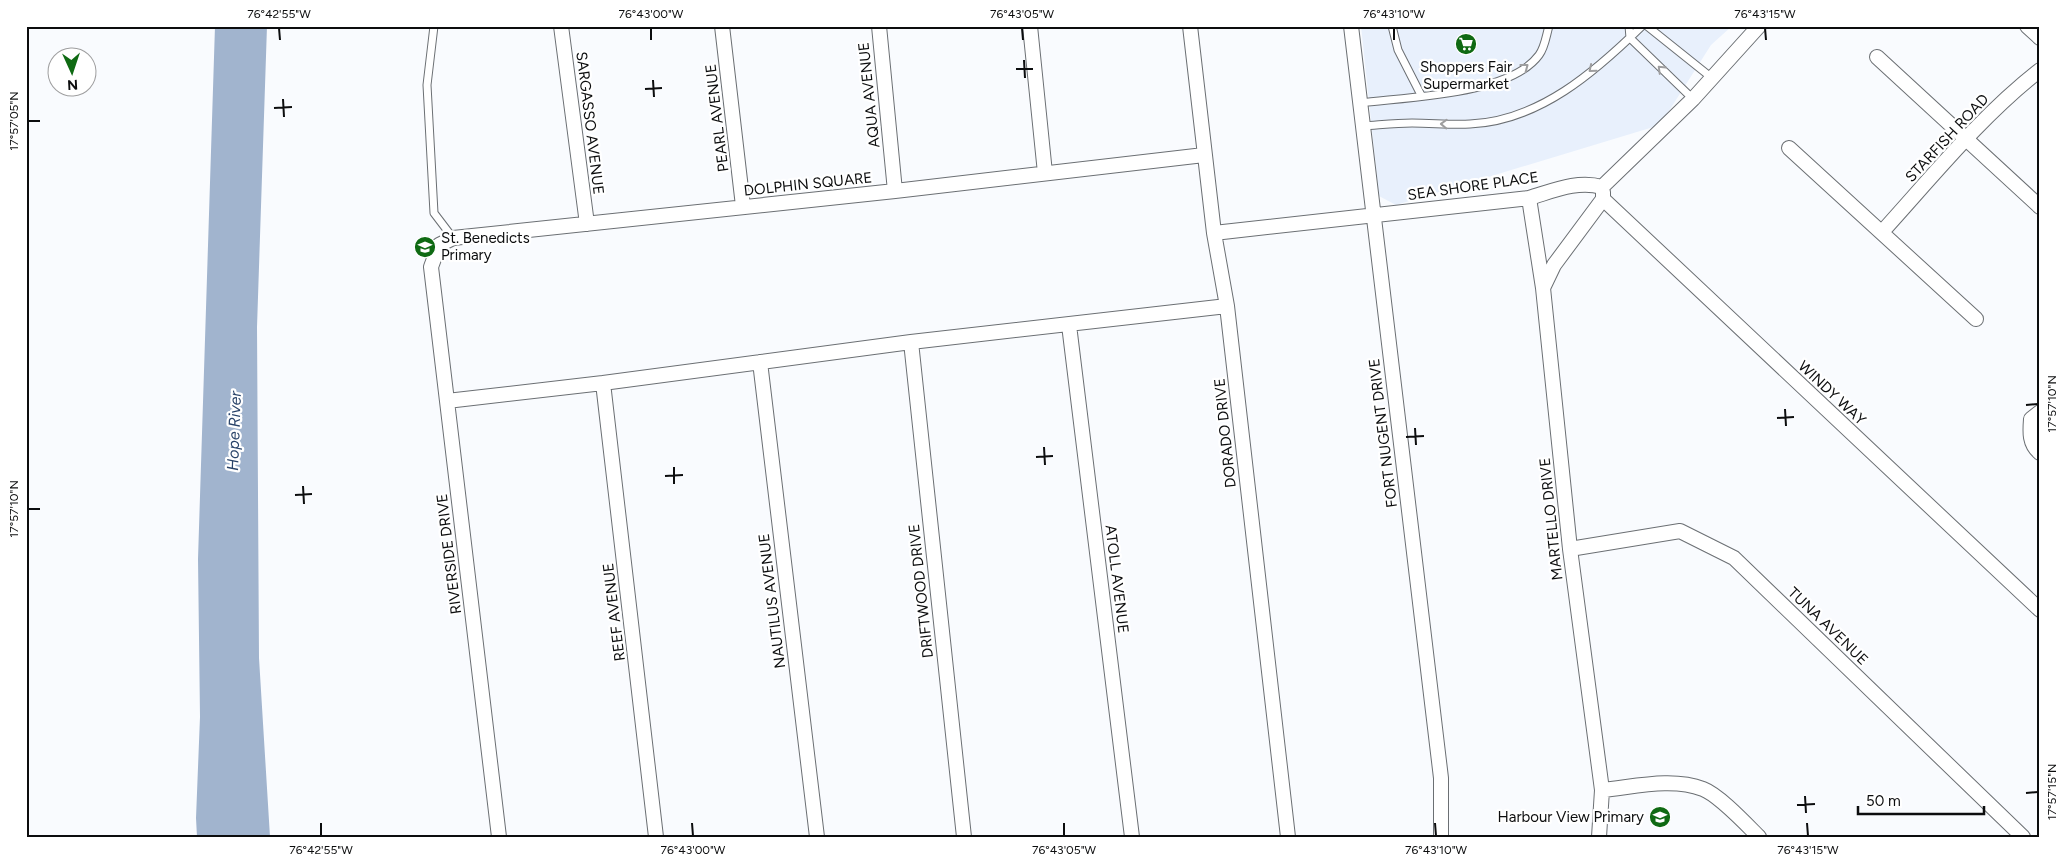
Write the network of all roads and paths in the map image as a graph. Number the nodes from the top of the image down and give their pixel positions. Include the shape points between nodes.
1 (434, 26) edge
2 (560, 26) edge
3 (722, 26) edge
4 (879, 26) edge
5 (1030, 26) edge
6 (1190, 26) edge
7 (1351, 26) edge
8 (1392, 26) edge
9 (1549, 26) edge
10 (1629, 26) edge
11 (1642, 26) edge
12 (1647, 26) edge
13 (1759, 26) edge
14 (2027, 26) edge
15 (1630, 38) junction
16 (2040, 38) edge
17 (1877, 57) dead end
18 (2040, 70) edge
19 (1712, 78) junction
20 (1421, 95) junction
21 (1693, 99) junction
22 (1360, 102) junction
23 (1363, 126) junction
24 (1967, 140) junction
25 (1789, 148) dead end
26 (1204, 155) junction
27 (1044, 173) junction
28 (895, 191) junction
29 (1603, 193) junction
30 (1529, 198) junction
31 (744, 206) junction
32 (2040, 207) edge
33 (1374, 216) junction
34 (586, 224) junction
35 (1882, 232) junction
36 (1214, 234) junction
37 (453, 238) junction
38 (1543, 288) junction
39 (1227, 306) junction
40 (1976, 319) dead end
41 (1069, 325) junction
42 (911, 342) junction
43 (760, 362) junction
44 (603, 383) junction
45 (447, 400) junction
46 (2040, 412) edge
47 (2040, 453) edge
48 (1570, 549) junction
49 (2040, 610) edge
50 (1602, 790) junction
51 (499, 837) edge
52 (656, 837) edge
53 (817, 837) edge
54 (964, 837) edge
55 (1132, 837) edge
56 (1288, 837) edge
57 (1442, 837) edge
58 (1599, 837) edge
59 (1759, 837) edge
60 (2023, 837) edge

1 - 37 lane via 427,86 434,213
2 - 34 street, SARGASSO AVENUE
3 - 31 street, PEARL AVENUE
4 - 28 street, AQUA AVENUE
5 - 27 street
6 - 26 street, DORADO DRIVE
7 - 22 street, FORT NUGENT DRIVE
8 - 20 lane via 1398,50
20 -> 9 lane via 1471,89 1498,82 1526,68 1539,55
10 - 15 lane
11 - 15 lane
12 - 19 lane
13 - 19 street
14 - 16 street
21 -> 15 lane
15 -> 23 lane via 1566,92 1526,112 1498,121 1470,124
17 - 24 street
18 - 24 street, STARFISH ROAD
19 - 21 street
20 - 22 lane
21 - 29 street
22 - 23 street, FORT NUGENT DRIVE
23 - 33 street, FORT NUGENT DRIVE
24 - 32 street
24 - 35 street, STARFISH ROAD
25 - 35 street
26 - 27 street, DOLPHIN SQUARE
26 - 36 street, DORADO DRIVE
27 - 28 street, DOLPHIN SQUARE
28 - 31 street, DOLPHIN SQUARE
29 - 30 street, SEA SHORE PLACE via 1590,183
29 - 38 street via 1554,264
29 - 49 street, WINDY WAY
30 - 33 street, SEA SHORE PLACE
30 - 38 street, MARTELLO DRIVE
31 - 34 street, DOLPHIN SQUARE
33 - 36 street, SEA SHORE PLACE
33 - 57 street, FORT NUGENT DRIVE via 1441,778
34 - 37 street, DOLPHIN SQUARE
35 - 40 street
36 - 39 street, DORADO DRIVE
37 - 45 street, RIVERSIDE DRIVE via 440,245 432,267
38 - 48 street, MARTELLO DRIVE
39 - 41 street
39 - 56 street, DORADO DRIVE
41 - 42 street
41 - 55 street, ATOLL AVENUE
42 - 43 street
42 - 54 street, DRIFTWOOD DRIVE
43 - 44 street
43 - 53 street, NAUTILUS AVENUE
44 - 45 street
44 - 52 street, REEF AVENUE
45 - 51 street, RIVERSIDE DRIVE
46 - 47 street via 2031,419 2030,435
48 - 50 street, MARTELLO DRIVE
48 - 60 street, TUNA AVENUE via 1680,531 1734,558
50 - 58 street, MARTELLO DRIVE
50 - 59 street via 1677,783 1704,789

